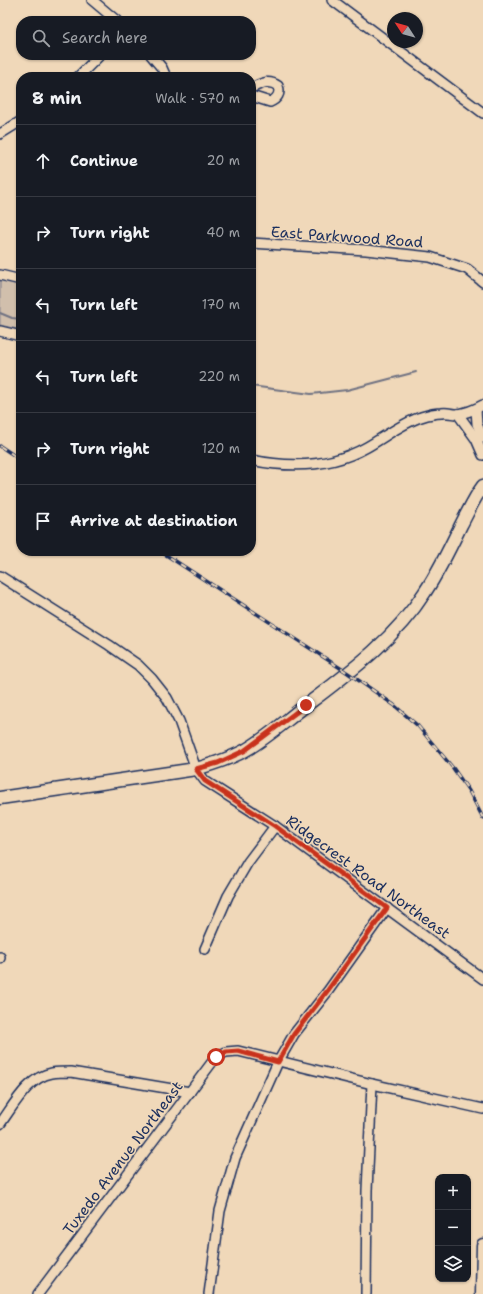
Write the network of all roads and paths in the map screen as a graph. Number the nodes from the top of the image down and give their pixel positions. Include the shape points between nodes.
1 (92, 0) edge
2 (332, 0) edge
3 (111, 16) edge
4 (95, 60) edge
5 (155, 60) edge
6 (83, 72) edge
7 (164, 72) edge
8 (256, 86) edge
9 (256, 98) edge
10 (483, 113) edge
11 (16, 124) edge
12 (0, 134) edge
13 (256, 243) edge
14 (0, 275) edge
15 (16, 279) edge
16 (483, 282) edge
17 (0, 331) edge
18 (16, 335) edge
19 (480, 407) edge
20 (458, 414) junction
21 (483, 438) edge
22 (483, 455) edge
23 (256, 461) edge
24 (483, 486) edge
25 (0, 576) edge
26 (196, 769) junction
27 (0, 798) edge
28 (275, 826) junction
29 (387, 908) junction
30 (205, 949) dead end
31 (483, 979) edge
32 (278, 1062) junction
33 (372, 1084) junction
34 (190, 1092) junction
35 (483, 1109) edge
36 (0, 1124) edge
37 (483, 1244) edge
38 (38, 1294) edge
39 (209, 1294) edge
40 (366, 1294) edge
41 (482, 1294) edge

1 - 3 street
2 - 10 street
4 - 6 street
5 - 7 street
8 - 9 street via 272,82 279,90 279,96 270,102
11 - 12 street
13 - 16 street, East Parkwood Road via 430,257 467,269
14 - 15 street
17 - 18 street
19 - 20 street
19 - 21 street via 477,424
20 - 22 street via 476,439
20 - 23 street via 442,413 420,417 366,448 336,461 310,464
24 - 26 main road via 425,593 390,636 348,673 252,746 218,763
25 - 26 street, Ridgecrest Road Northeast via 138,665 167,698
26 - 27 main road
26 - 28 street, Ridgecrest Road Northeast via 205,781
28 - 29 street, Ridgecrest Road Northeast
28 - 30 street via 248,862 228,896
29 - 31 street, Ridgecrest Road Northeast
29 - 32 street via 294,1034
32 - 33 street
32 - 34 street, Tuxedo Avenue Northeast via 238,1051 226,1052 216,1057
32 - 39 street via 235,1158 220,1211
33 - 35 street
33 - 40 street
34 - 36 street via 78,1073 52,1073 38,1077
34 - 38 street, Tuxedo Avenue Northeast
37 - 41 main road

